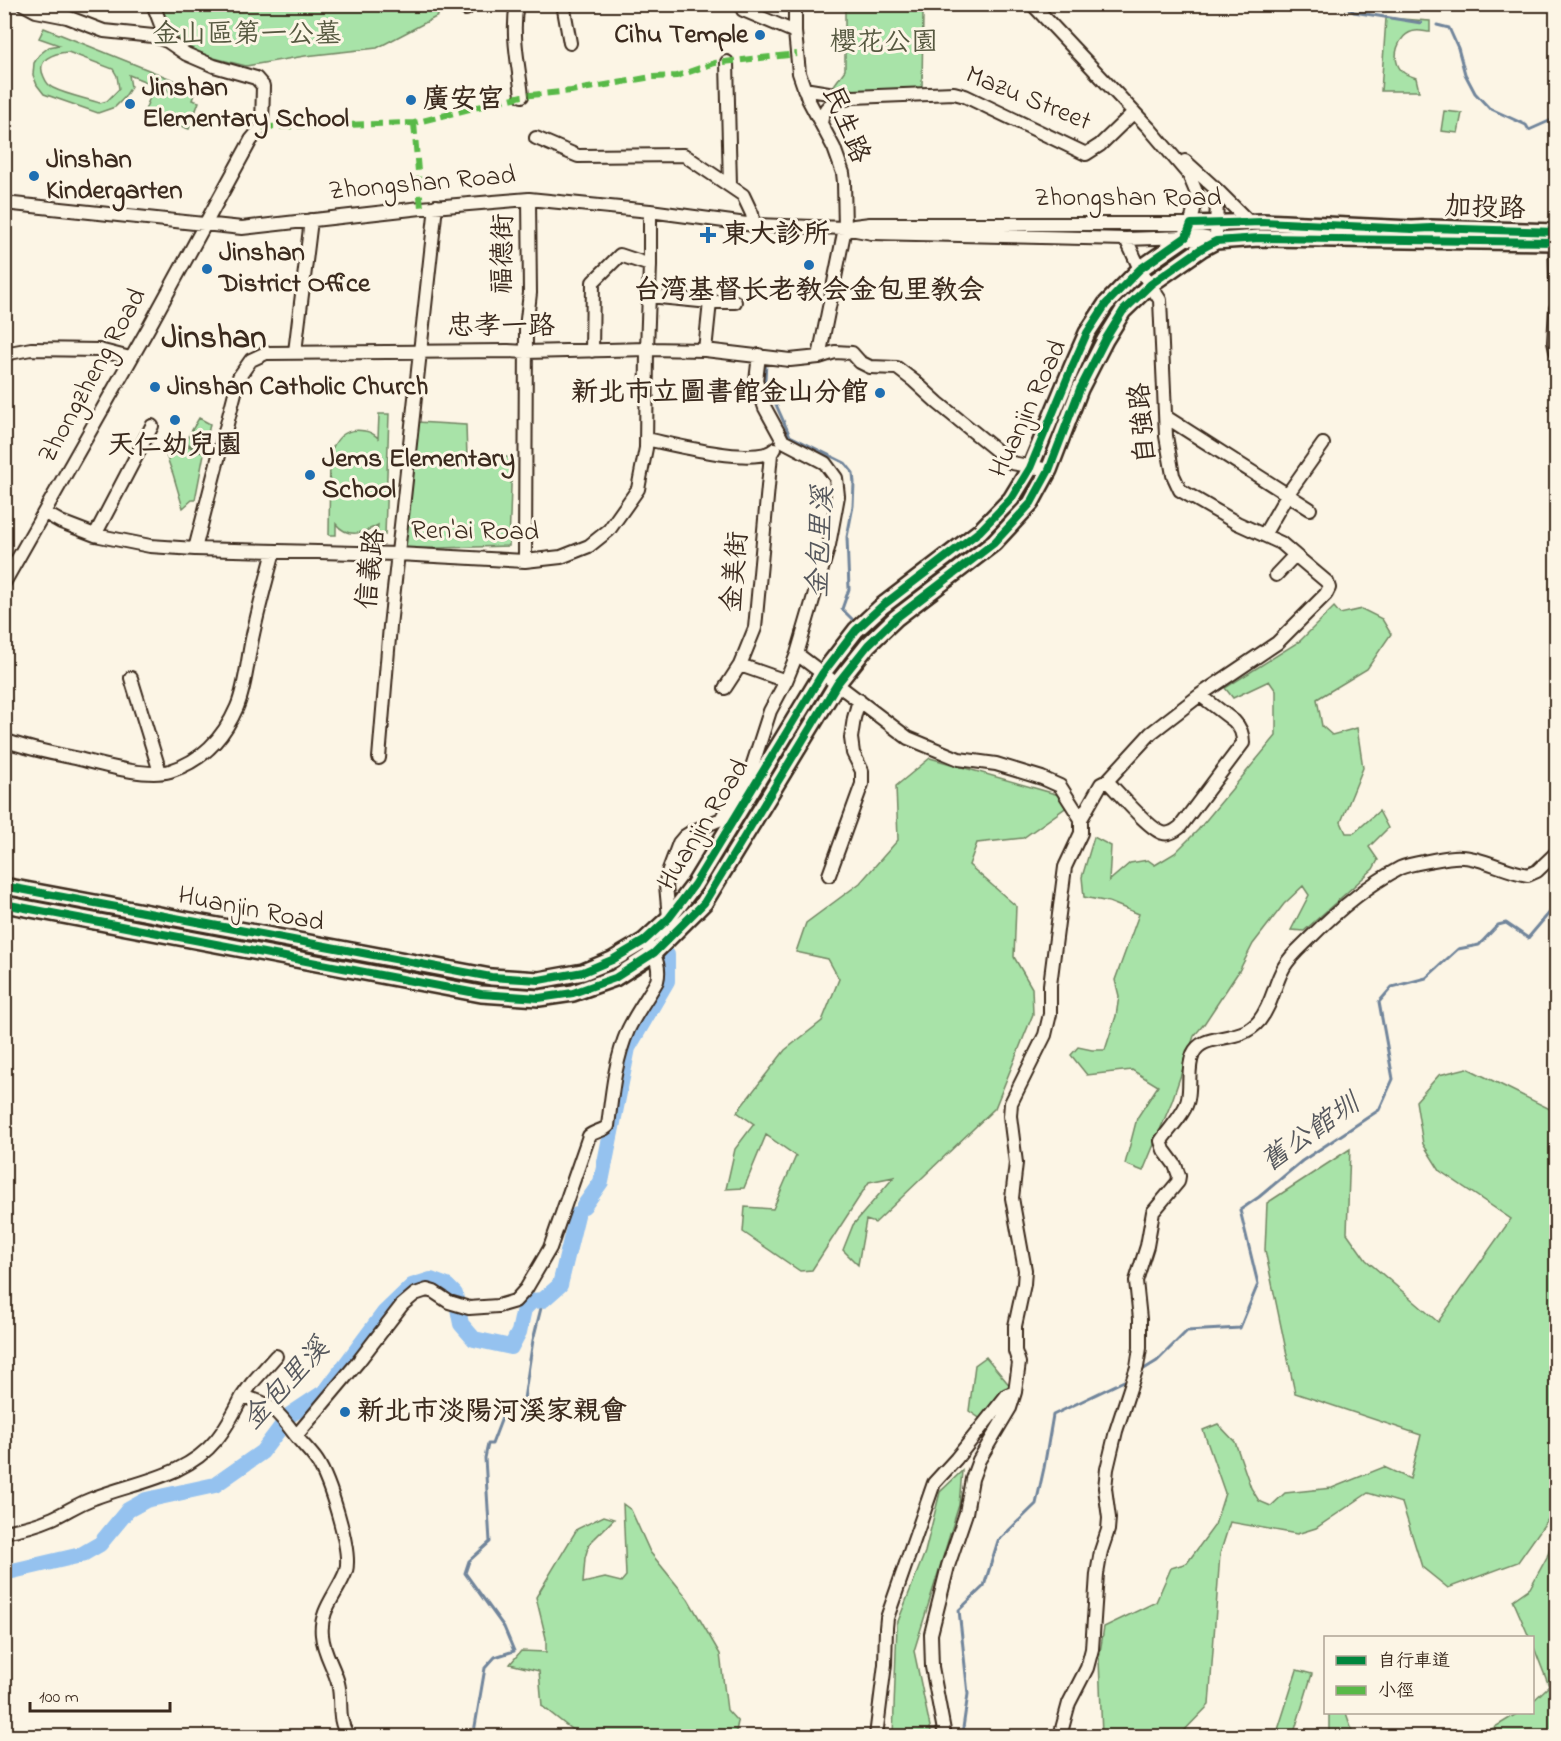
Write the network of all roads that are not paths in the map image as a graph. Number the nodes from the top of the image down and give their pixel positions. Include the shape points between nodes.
1 (24, 4) edge
2 (153, 4) edge
3 (517, 4) edge
4 (563, 4) edge
5 (742, 4) edge
6 (795, 4) edge
7 (1032, 4) edge
8 (795, 32) junction
9 (167, 41) junction
10 (570, 43) dead end
11 (727, 62) dead end
12 (804, 89) junction
13 (522, 96) dead end
14 (853, 97) junction
15 (1134, 112) junction
16 (821, 123) junction
17 (1149, 128) junction
18 (536, 138) dead end
19 (730, 185) junction
20 (1217, 190) junction
21 (529, 199) junction
22 (4, 203) edge
23 (436, 206) junction
24 (650, 211) junction
25 (311, 220) junction
26 (206, 223) junction
27 (1216, 223) junction
28 (1250, 223) junction
29 (754, 225) junction
30 (844, 228) junction
31 (1188, 230) junction
32 (1411, 235) junction
33 (1556, 237) edge
34 (1126, 239) junction
35 (1216, 241) junction
36 (650, 265) junction
37 (1140, 269) junction
38 (1557, 280) edge
39 (1151, 284) junction
40 (650, 296) junction
41 (710, 302) junction
42 (735, 302) dead end
43 (1557, 308) edge
44 (647, 349) junction
45 (592, 351) junction
46 (705, 351) junction
47 (1557, 351) edge
48 (295, 352) junction
49 (421, 352) junction
50 (526, 352) junction
51 (4, 354) edge
52 (759, 355) junction
53 (819, 357) junction
54 (130, 358) junction
55 (1166, 417) junction
56 (152, 426) dead end
57 (646, 439) junction
58 (783, 441) junction
59 (1323, 444) dead end
60 (771, 454) junction
61 (1031, 466) junction
62 (1048, 470) junction
63 (1287, 495) junction
64 (1310, 509) dead end
65 (45, 513) junction
66 (95, 535) junction
67 (1264, 535) junction
68 (195, 549) junction
69 (274, 551) junction
70 (398, 554) junction
71 (1295, 555) junction
72 (525, 561) junction
73 (1276, 575) dead end
74 (4, 583) edge
75 (797, 654) junction
76 (740, 665) junction
77 (822, 675) junction
78 (131, 678) dead end
79 (786, 681) junction
80 (837, 684) junction
81 (725, 688) dead end
82 (1200, 695) junction
83 (859, 700) junction
84 (4, 740) edge
85 (380, 758) dead end
86 (160, 772) junction
87 (1107, 781) junction
88 (1081, 819) junction
89 (1557, 853) edge
90 (830, 874) dead end
91 (4, 886) edge
92 (4, 904) edge
93 (669, 918) junction
94 (649, 947) junction
95 (276, 1356) dead end
96 (1015, 1392) junction
97 (242, 1397) junction
98 (296, 1436) junction
99 (4, 1532) edge
100 (348, 1737) edge
101 (876, 1737) edge
102 (945, 1737) edge
103 (1059, 1737) edge

1 - 9 street via 104,31
2 - 9 street
3 - 13 street
4 - 10 street
5 - 8 street via 743,10
6 - 8 street, 民生路
7 - 15 street
8 - 12 street, 民生路
9 - 26 street, Zhongzheng Road via 214,66 256,78 263,86 262,127
11 - 19 street
12 - 14 street, Mazu Street
12 - 16 street, 民生路
14 - 15 street, Mazu Street via 954,93 1086,154
14 - 16 street, Mazu Street via 830,103
15 - 17 street
16 - 30 street, 民生路 via 843,173
17 - 20 street
17 - 31 street via 1189,175 1197,194
18 - 19 street via 578,156 684,155
19 - 29 street via 743,195
20 - 27 street
20 - 28 street
21 - 23 street, Zhongshan Road
21 - 24 street, Zhongshan Road
21 - 50 street, 福德街
22 - 26 street, Zhongshan Road
23 - 25 street, Zhongshan Road
23 - 49 street, 信義路
24 - 29 street, Zhongshan Road
24 - 36 street, Ren'ai Road
25 - 26 street, Zhongshan Road via 242,228
25 - 48 street
26 - 54 street, Zhongzheng Road
27 - 28 main road, Zhongshan Road
27 - 31 main road, Zhongshan Road
27 - 35 street
28 - 32 main road, Zhongshan Road
29 - 30 street, Zhongshan Road
30 - 31 street, Zhongshan Road via 870,224
30 - 34 street, Zhongshan Road via 872,233
30 - 53 street
31 - 34 street, Zhongshan Road
31 - 35 main road, Zhongshan Road
31 - 37 main road, Huanjin Road
32 - 33 main road, 加投路
32 - 35 main road, Zhongshan Road
33 - 38 street
34 - 37 street, 自強路
35 - 39 main road, Huanjin Road
36 - 40 street, Ren'ai Road
36 - 45 street via 620,255 592,282
37 - 39 street, 自強路
37 - 61 main road, Huanjin Road via 1106,304 1087,333
39 - 55 street, 自強路 via 1160,300
39 - 62 main road, Huanjin Road via 1123,311 1105,340 1080,389
40 - 41 street
40 - 44 street, Ren'ai Road
41 - 42 street
41 - 46 street
43 - 47 street
44 - 45 street, 忠孝一路
44 - 46 street, 忠孝一路
44 - 57 street, Ren'ai Road
45 - 50 street, 忠孝一路
46 - 52 street, 忠孝一路
48 - 49 street, 忠孝一路
48 - 68 street, 忠孝一路 via 266,353 250,360 239,377
49 - 50 street, 忠孝一路
49 - 70 street, 信義路
50 - 72 street, 福德街
51 - 54 street via 31,349 99,350
52 - 53 street, 忠孝一路 via 790,360
52 - 58 street via 756,381
53 - 61 street, 忠孝一路 via 852,353 870,367 897,368 1012,463
54 - 65 street, Zhongzheng Road
55 - 63 street
55 - 67 street, 自強路 via 1171,465 1180,490
56 - 66 street
57 - 60 street via 703,451 756,457
57 - 72 street, Ren'ai Road via 638,489 609,530 589,546 561,557
58 - 60 street
58 - 75 street via 825,463 836,478 838,496 829,545
59 - 63 street
60 - 76 street, 金美街 via 755,628
61 - 62 street, 忠孝一路
61 - 77 main road, Huanjin Road via 1011,499 980,531 882,606 856,630
62 - 80 main road, Huanjin Road via 1031,503 994,543 896,618
63 - 64 street
63 - 67 street
65 - 66 street, Ren'ai Road
65 - 74 street, Zhongzheng Road
66 - 68 street, Ren'ai Road via 150,546
67 - 71 street, 自強路
68 - 69 street, Ren'ai Road
69 - 70 street, Ren'ai Road
69 - 86 street via 238,704 227,728 196,759
70 - 72 street, Ren'ai Road
70 - 85 street, 信義路
71 - 73 street
71 - 82 street, 自強路 via 1327,582 1326,594 1277,643
75 - 77 street
75 - 79 street
76 - 79 street
76 - 81 street, 金美街
77 - 80 street
77 - 93 main road, Huanjin Road via 694,885
78 - 86 street
79 - 93 street via 770,711 750,773 721,819 693,831 679,843 667,875
80 - 83 street
80 - 94 main road, Huanjin Road via 704,903
82 - 87 street via 1151,733
82 - 87 street via 1239,725 1243,743 1180,827 1171,833 1152,827
83 - 88 street via 908,738 959,759 996,764 1060,786
83 - 90 street via 850,738 862,771 862,784
84 - 86 street via 107,766
87 - 88 street via 1101,784
88 - 96 street via 1080,833 1065,867 1045,1035 1011,1103 1016,1163 1012,1198 1025,1270 1015,1326 1019,1363
89 - 103 street via 1528,875 1471,858 1454,857 1402,867 1351,899 1292,956 1272,999 1249,1031 1207,1041 1193,1053 1186,1106 1161,1141 1175,1166 1178,1182 1153,1212 1136,1281 1140,1348 1107,1469 1109,1524 1097,1574 1092,1649
91 - 94 main road, Huanjin Road via 491,977 539,980 583,972
92 - 94 main road, Huanjin Road via 481,994 539,998 573,993 615,978
93 - 94 main road, Huanjin Road
94 - 98 street via 659,973 621,1051 608,1126 590,1136 550,1248 526,1289 515,1301 469,1308 427,1290 415,1294
95 - 97 street
96 - 101 street via 1007,1395 934,1483 887,1618
96 - 102 street via 972,1479 931,1634 932,1666
97 - 98 street via 271,1406
97 - 99 street via 217,1439 184,1465 94,1498 52,1519
98 - 100 street via 317,1461 345,1543 346,1571 323,1618 321,1634 338,1682 340,1718

